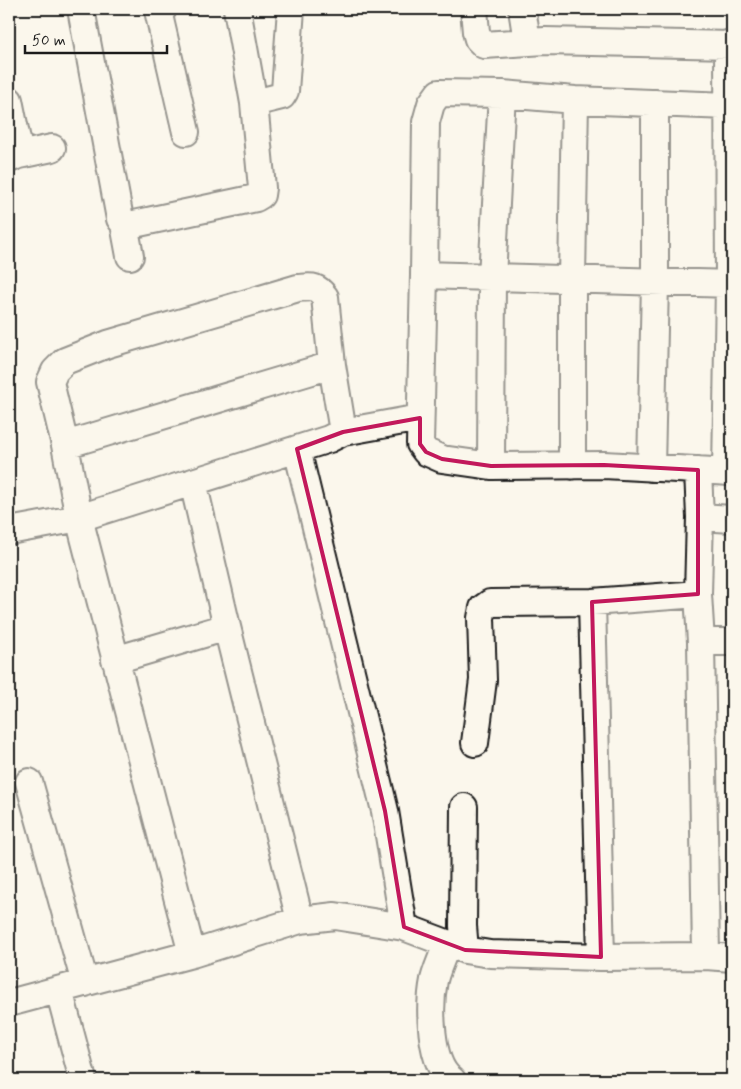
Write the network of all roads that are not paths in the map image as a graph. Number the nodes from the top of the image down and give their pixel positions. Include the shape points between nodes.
1 (81, 9) edge
2 (163, 9) edge
3 (237, 9) edge
4 (291, 9) edge
5 (474, 9) edge
6 (522, 9) edge
7 (527, 41) junction
8 (730, 45) edge
9 (502, 94) junction
10 (9, 100) edge
11 (575, 100) junction
12 (254, 103) junction
13 (655, 103) junction
14 (728, 106) junction
15 (186, 132) dead end
16 (52, 148) dead end
17 (14, 157) edge
18 (124, 224) junction
19 (130, 256) dead end
20 (424, 275) junction
21 (492, 277) junction
22 (572, 279) junction
23 (655, 282) junction
24 (731, 284) edge
25 (332, 365) junction
26 (420, 418) junction
27 (343, 432) junction
28 (65, 445) junction
29 (297, 449) junction
30 (491, 466) junction
31 (572, 466) junction
32 (651, 468) junction
33 (698, 470) junction
34 (729, 472) edge
35 (193, 482) junction
36 (79, 518) junction
37 (700, 518) junction
38 (732, 519) edge
39 (9, 531) edge
40 (698, 594) junction
41 (592, 602) junction
42 (227, 627) junction
43 (701, 642) junction
44 (732, 642) edge
45 (115, 660) junction
46 (475, 743) dead end
47 (29, 782) dead end
48 (464, 807) dead end
49 (300, 920) junction
50 (404, 927) junction
51 (456, 946) junction
52 (192, 954) junction
53 (706, 956) junction
54 (601, 958) junction
55 (732, 958) edge
56 (85, 983) junction
57 (59, 990) junction
58 (9, 1003) edge
59 (83, 1080) edge
60 (452, 1080) edge

1 - 18 street via 120,219
2 - 15 street via 159,14
3 - 12 street
4 - 12 street via 285,91 282,96
5 - 7 street via 476,32 484,45
6 - 7 street
7 - 8 street
8 - 14 street
9 - 11 street
9 - 20 street via 439,93 430,104 426,122
9 - 21 street
10 - 17 street via 18,145
11 - 13 street
11 - 22 street
12 - 18 street via 261,195
13 - 14 street
13 - 23 street
14 - 24 street
16 - 17 street
18 - 19 street
20 - 21 street
20 - 26 street
21 - 22 street
21 - 30 street
22 - 23 street
22 - 31 street
23 - 24 street
23 - 32 street
24 - 34 street
25 - 27 street
25 - 28 street
25 - 28 street via 325,297 313,286 108,344 65,361 50,382
26 - 27 street
26 - 30 street via 420,444 426,452 442,459
27 - 29 street
28 - 36 street
29 - 35 street
29 - 50 street via 385,811
30 - 31 street
31 - 32 street
32 - 33 street
33 - 34 street
33 - 37 street
35 - 36 street
35 - 42 street
36 - 39 street
36 - 45 street
37 - 38 street
37 - 40 street
40 - 41 street
40 - 43 street
41 - 46 street via 490,603 483,608 483,680
41 - 54 street
42 - 45 street
42 - 49 street
43 - 44 street
43 - 53 street
45 - 52 street
47 - 56 street
48 - 51 street via 463,926
49 - 50 street via 335,916
49 - 52 street
50 - 51 street
51 - 54 street via 490,954
51 - 60 street via 434,979 430,1017 437,1059
52 - 56 street
53 - 54 street
53 - 55 street
56 - 57 street
57 - 58 street
57 - 59 street

